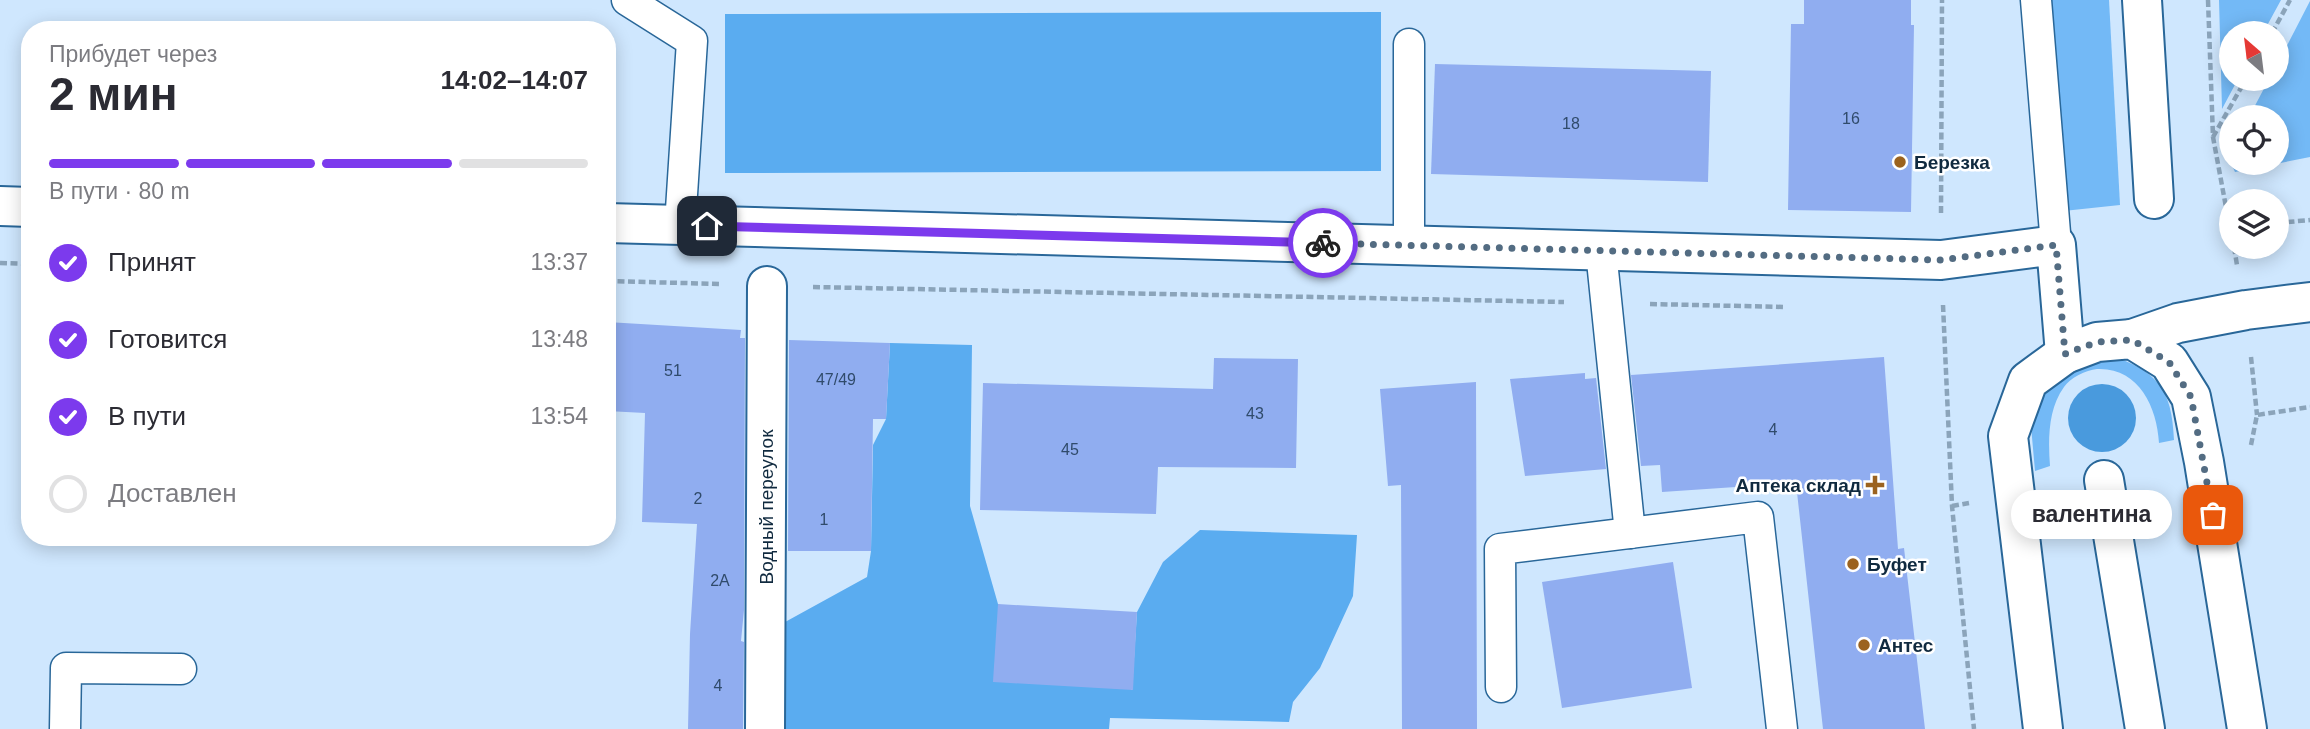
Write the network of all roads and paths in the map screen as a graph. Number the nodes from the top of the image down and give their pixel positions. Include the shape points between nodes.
1 (627, 0) edge
2 (1942, 0) edge
3 (2036, 0) edge
4 (2142, 0) edge
5 (2208, 0) edge
6 (2290, 0) edge
7 (2279, 21) edge
8 (1409, 44) dead end
9 (2239, 91) edge
10 (2213, 137) junction
11 (2224, 189) edge
12 (2154, 200) dead end
13 (0, 206) edge
14 (21, 207) edge
15 (2310, 220) edge
16 (2289, 222) edge
17 (616, 223) edge
18 (680, 225) junction
19 (1409, 245) junction
20 (2056, 245) junction
21 (1601, 251) junction
22 (1941, 260) junction
23 (0, 263) edge
24 (21, 264) edge
25 (616, 281) edge
26 (767, 286) junction
27 (2310, 302) edge
28 (1606, 303) junction
29 (1795, 307) dead end
30 (2132, 340) junction
31 (2065, 354) junction
32 (2104, 480) dead end
33 (1630, 533) junction
34 (181, 669) dead end
35 (1501, 687) dead end
36 (65, 729) edge
37 (765, 729) edge
38 (1782, 729) edge
39 (1973, 729) edge
40 (2043, 729) edge
41 (2145, 729) edge
42 (2247, 729) edge

1 - 18 lane via 692,41
2 - 22 path
3 - 20 lane
4 - 12 street
5 - 10 path
6 - 7 path
8 - 19 lane
9 - 10 path
10 - 11 path
13 - 14 street
15 - 16 path
17 - 18 street
18 - 19 street
19 - 21 street
20 - 22 street
20 - 31 street
21 - 22 street
21 - 28 lane
22 - 39 path via 1952,506
23 - 24 path
25 - 26 path
26 - 28 path
26 - 37 street, Водный переулок
27 - 30 street via 2178,323
28 - 29 path
28 - 33 lane
30 - 31 street via 2097,342
30 - 42 street via 2169,362 2191,397
31 - 40 street via 2028,382 2008,436
32 - 41 street
33 - 35 lane via 1500,549
33 - 38 lane via 1758,517
34 - 36 lane via 66,668

